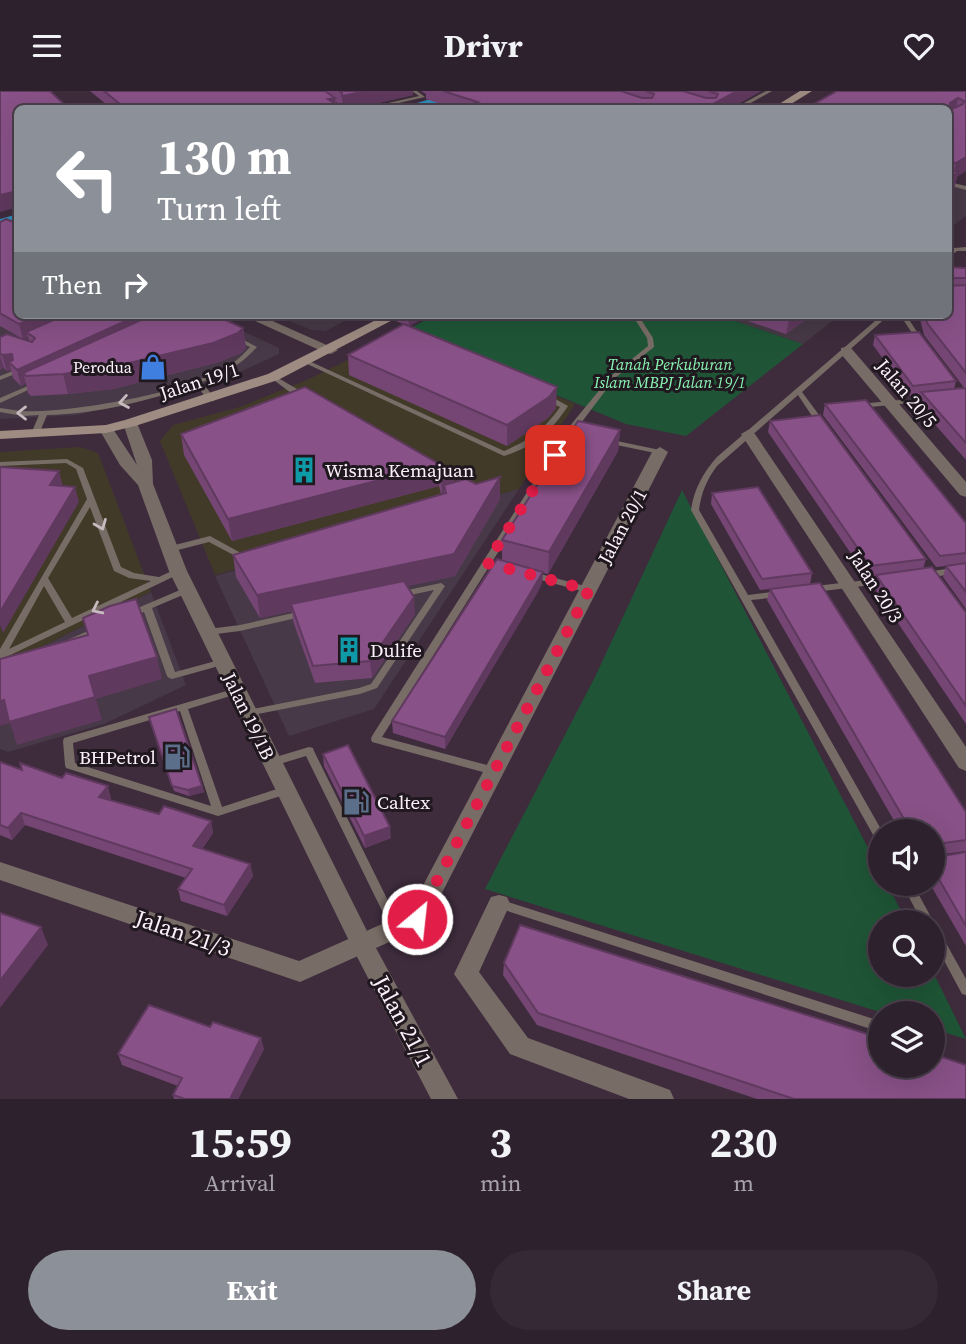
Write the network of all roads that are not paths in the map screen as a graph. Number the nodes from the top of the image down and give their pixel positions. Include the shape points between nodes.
1 (312, 91) edge
2 (414, 91) edge
3 (770, 91) edge
4 (807, 91) edge
5 (333, 105) edge
6 (383, 105) edge
7 (743, 105) edge
8 (782, 105) edge
9 (257, 319) edge
10 (389, 319) edge
11 (638, 319) edge
12 (882, 319) edge
13 (906, 319) edge
14 (232, 336) edge
15 (922, 344) edge
16 (331, 350) junction
17 (846, 351) junction
18 (307, 362) junction
19 (13, 373) edge
20 (273, 377) junction
21 (0, 378) edge
22 (47, 380) edge
23 (198, 383) junction
24 (294, 391) edge
25 (798, 391) junction
26 (540, 394) edge
27 (938, 398) edge
28 (211, 399) junction
29 (0, 401) edge
30 (891, 404) junction
31 (852, 407) edge
32 (826, 409) edge
33 (0, 410) edge
34 (813, 411) junction
35 (44, 413) junction
36 (130, 423) junction
37 (106, 429) junction
38 (569, 433) junction
39 (35, 434) junction
40 (748, 434) junction
41 (0, 435) edge
42 (830, 435) edge
43 (660, 452) joint
44 (0, 464) edge
45 (145, 484) junction
46 (966, 492) edge
47 (91, 498) junction
48 (170, 549) junction
49 (261, 555) edge
50 (487, 563) junction
51 (924, 563) edge
52 (500, 566) edge
53 (966, 569) edge
54 (525, 573) edge
55 (932, 574) junction
56 (919, 576) edge
57 (44, 579) junction
58 (158, 579) junction
59 (182, 580) junction
60 (892, 580) edge
61 (941, 585) edge
62 (851, 586) junction
63 (589, 590) junction
64 (805, 590) edge
65 (793, 592) edge
66 (388, 596) edge
67 (747, 599) junction
68 (146, 607) junction
69 (308, 613) edge
70 (118, 620) edge
71 (70, 622) junction
72 (107, 625) edge
73 (208, 632) junction
74 (64, 645) edge
75 (0, 657) edge
76 (223, 662) junction
77 (237, 691) junction
78 (183, 707) junction
79 (248, 713) junction
80 (272, 762) junction
81 (966, 763) edge
82 (494, 771) junction
83 (286, 790) junction
84 (218, 812) junction
85 (870, 819) edge
86 (0, 871) edge
87 (499, 904) joint
88 (396, 928) junction
89 (362, 944) junction
90 (945, 952) edge
91 (966, 990) edge
92 (868, 1023) edge
93 (444, 1099) edge
94 (661, 1099) edge

1 - 5 lane
2 - 6 lane via 423,97
3 - 7 lane
4 - 8 main road
9 - 16 street
10 - 16 main road, Jalan 19/1
11 - 38 lane via 646,328 651,347 614,377
12 - 17 lane
13 - 15 lane
14 - 23 lane via 254,347 238,363
16 - 18 main road, Jalan 19/1
17 - 25 lane
17 - 30 street, Jalan 20/5
18 - 20 main road, Jalan 19/1
18 - 26 lane via 504,454 539,440 565,406
19 - 21 lane
20 - 24 lane
20 - 28 main road, Jalan 19/1
22 - 29 lane
23 - 28 lane
23 -> 35 lane via 152,397
25 - 34 lane
25 - 40 lane
27 - 30 lane
28 - 36 main road, Jalan 19/1
30 - 31 lane
30 - 46 street, Jalan 20/5
32 - 34 lane
35 -> 33 lane
34 - 42 lane
35 - 39 lane
36 - 37 main road, Jalan 19/1
36 - 45 street, Jalan 19/1B via 144,460
37 - 39 main road, Jalan 19/1
37 - 45 street, Jalan 19/1B via 125,462
38 - 43 lane
38 - 50 lane
39 - 41 main road, Jalan 19/1
40 - 62 street, Jalan 20/3
40 - 67 lane via 706,473 695,510
43 - 63 street, Jalan 20/1
44 - 47 lane via 67,461 79,468
45 - 48 street, Jalan 19/1B
47 - 57 lane
47 -> 58 lane via 119,572
48 - 49 lane via 210,539 248,559
48 - 59 street, Jalan 19/1B
50 - 52 lane
50 - 82 lane via 376,739
51 - 55 lane
53 - 55 lane
54 - 63 lane
55 - 56 lane
55 - 61 lane
57 - 71 lane
57 - 75 lane
58 - 59 lane
58 -> 71 lane
59 - 68 lane
59 - 73 street, Jalan 19/1B
60 - 62 lane
62 - 64 lane
62 - 81 street, Jalan 20/3
63 - 82 street, Jalan 20/1
65 - 67 lane
66 - 79 lane via 441,586 374,686
67 - 85 lane
68 - 70 lane
68 - 76 lane via 172,676
69 - 73 lane
71 - 75 lane
72 - 74 lane
73 - 76 street, Jalan 19/1B
76 - 77 street, Jalan 19/1B
77 - 78 lane
77 - 79 street, Jalan 19/1B
78 - 84 lane
78 - 84 lane via 68,741 70,765
79 - 80 street, Jalan 19/1B
80 - 83 street, Jalan 19/1B
80 - 88 lane via 309,751
82 - 88 street, Jalan 20/1 via 417,919
83 - 84 lane
83 - 89 street, Jalan 19/1B
86 - 89 street, Jalan 21/3 via 300,972
87 - 92 lane
87 - 94 street via 466,974 519,1046
88 - 89 street, Jalan 20/1
89 - 93 street, Jalan 21/1
90 - 91 lane

